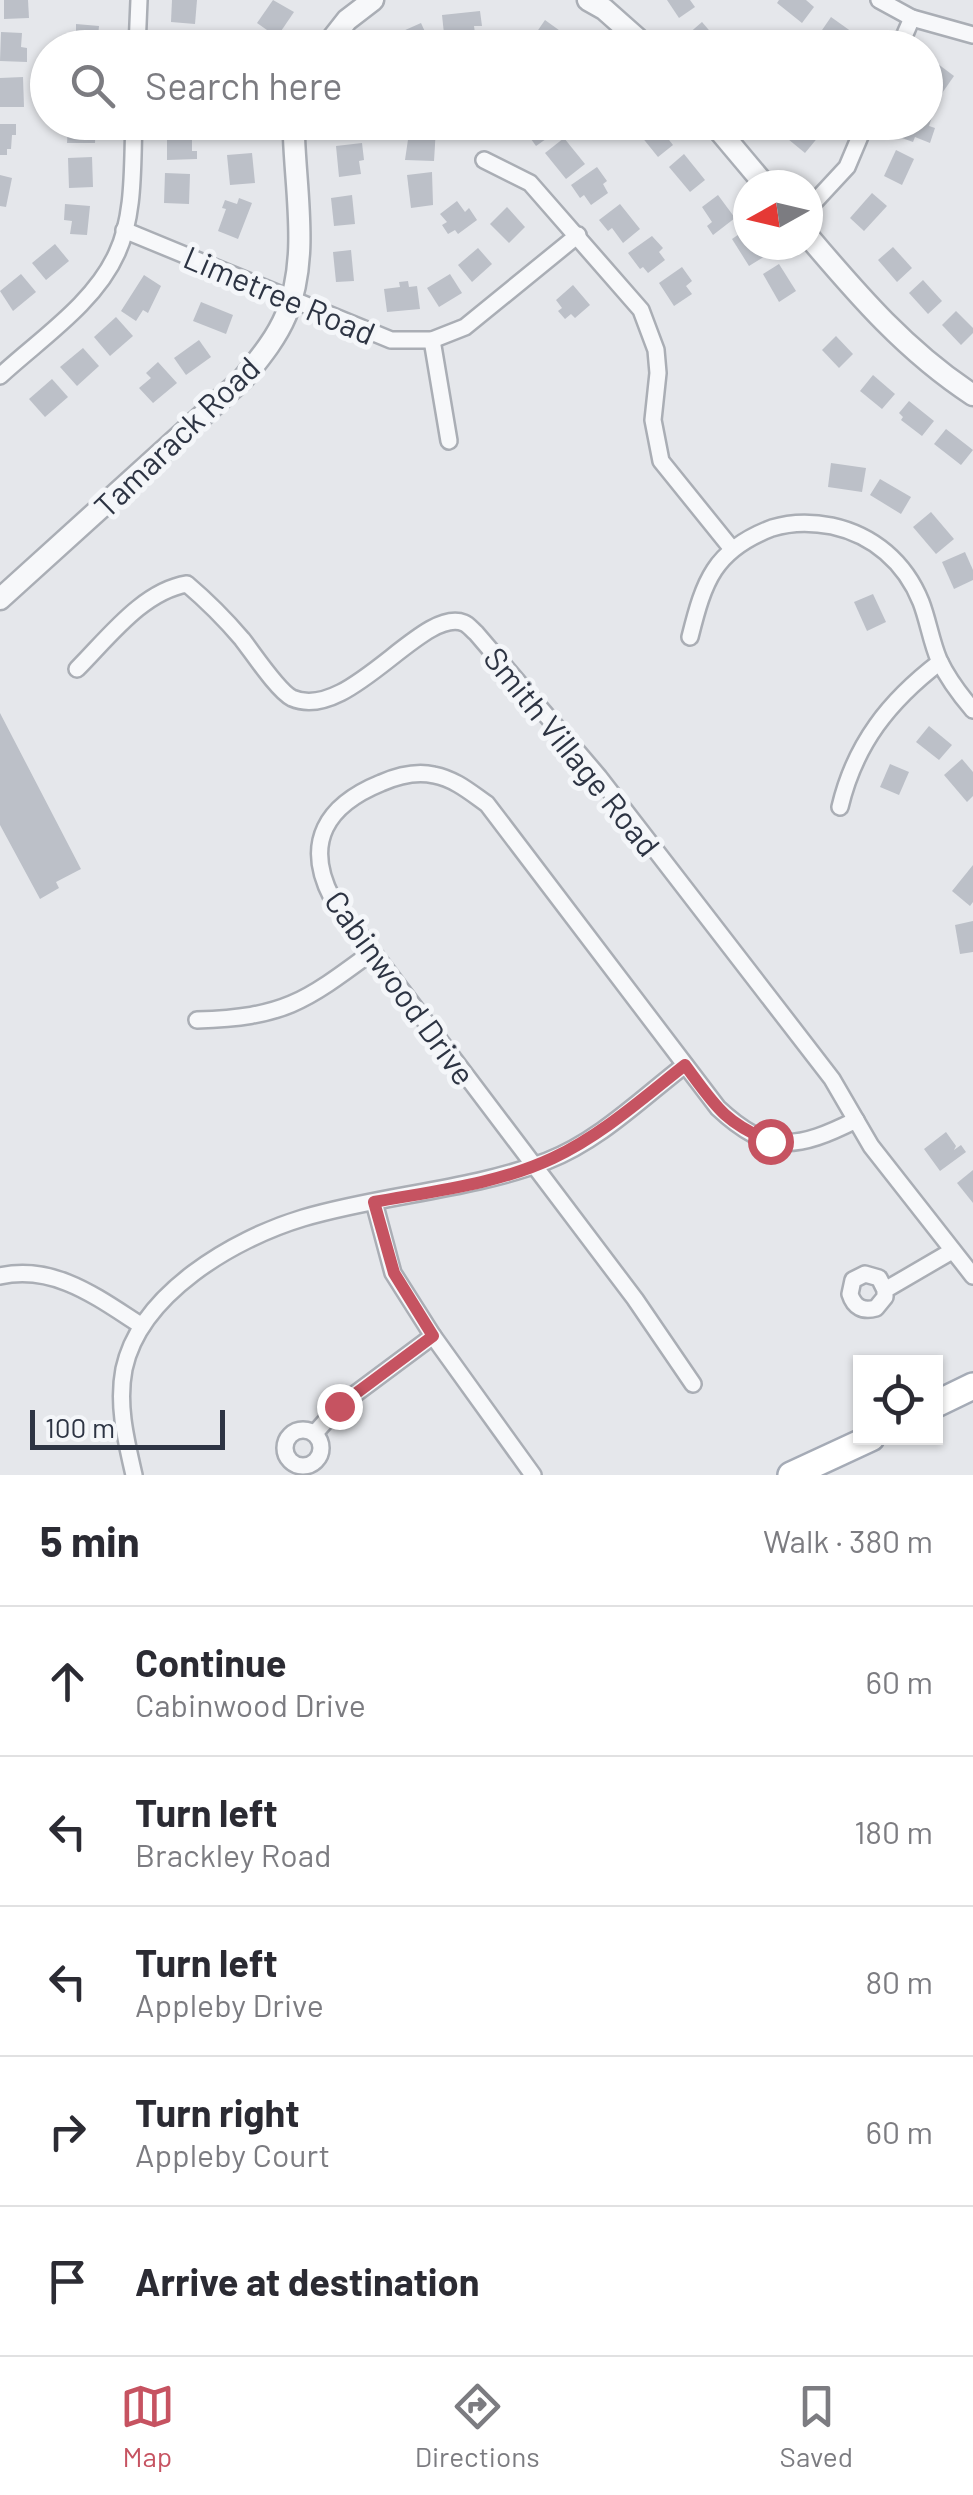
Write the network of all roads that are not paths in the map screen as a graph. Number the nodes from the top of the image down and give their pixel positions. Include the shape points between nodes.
1 (139, 0) edge
2 (373, 0) edge
3 (588, 0) edge
4 (879, 0) edge
5 (912, 18) junction
6 (138, 30) edge
7 (340, 30) edge
8 (628, 30) edge
9 (907, 30) edge
10 (973, 35) edge
11 (133, 140) edge
12 (294, 140) edge
13 (727, 140) edge
14 (858, 140) edge
15 (484, 160) dead end
16 (752, 170) edge
17 (823, 193) edge
18 (124, 230) junction
19 (578, 235) junction
20 (823, 254) edge
21 (291, 298) junction
22 (432, 340) junction
23 (0, 376) edge
24 (973, 395) edge
25 (449, 441) dead end
26 (732, 549) junction
27 (0, 598) edge
28 (690, 637) dead end
29 (940, 662) junction
30 (77, 668) dead end
31 (973, 710) edge
32 (840, 807) dead end
33 (372, 952) junction
34 (197, 1020) dead end
35 (685, 1065) junction
36 (856, 1120) junction
37 (534, 1165) junction
38 (374, 1202) junction
39 (952, 1250) junction
40 (0, 1276) edge
41 (973, 1276) edge
42 (885, 1290) dead end
43 (142, 1326) junction
44 (433, 1336) junction
45 (693, 1384) dead end
46 (973, 1386) edge
47 (943, 1401) edge
48 (314, 1433) dead end
49 (856, 1445) edge
50 (134, 1475) edge
51 (533, 1475) edge
52 (791, 1475) edge

1 - 6 street
2 - 7 street
3 - 8 street
4 - 5 street
5 - 9 street
5 - 10 street
11 - 18 street
12 - 21 street, Tamarack Road via 299,260
13 - 16 street
14 - 17 street via 847,167
15 - 19 street via 530,183
18 - 21 street, Limetree Road
18 - 23 street via 108,270 86,297
19 - 22 street via 464,327
19 - 26 street via 641,310 650,331 658,373 653,420 662,460
20 - 24 street via 897,335
21 - 22 street, Limetree Road via 390,340
21 - 27 street, Tamarack Road via 271,343 243,379
22 - 25 street
26 - 28 street via 700,595
26 - 29 street via 779,526 814,522 851,530 901,567 920,600
29 - 31 street
29 - 32 street via 878,720 852,766
30 - 36 street, Smith Village Road via 167,587 187,584 290,697 312,702 363,680 448,622 463,623 599,777 832,1079
33 - 34 street via 283,1010
33 - 35 street, Cabinwood Drive via 321,876 320,840 329,820 361,791 398,776 455,780 488,804
33 - 37 street, Cabinwood Drive
35 - 36 street, Cabinwood Drive via 740,1128 770,1141 817,1140
35 - 37 street via 600,1131
36 - 39 street, Smith Village Road
37 - 38 street via 476,1184
37 - 45 street, Cabinwood Drive
38 - 43 street via 301,1219 244,1242 178,1284
38 - 44 street via 394,1273
39 - 41 street, Smith Village Road
39 - 42 street
40 - 43 street via 57,1278
43 - 50 street via 124,1371 122,1419
44 - 48 street via 339,1406
44 - 51 street
46 - 47 main road
49 - 52 main road

